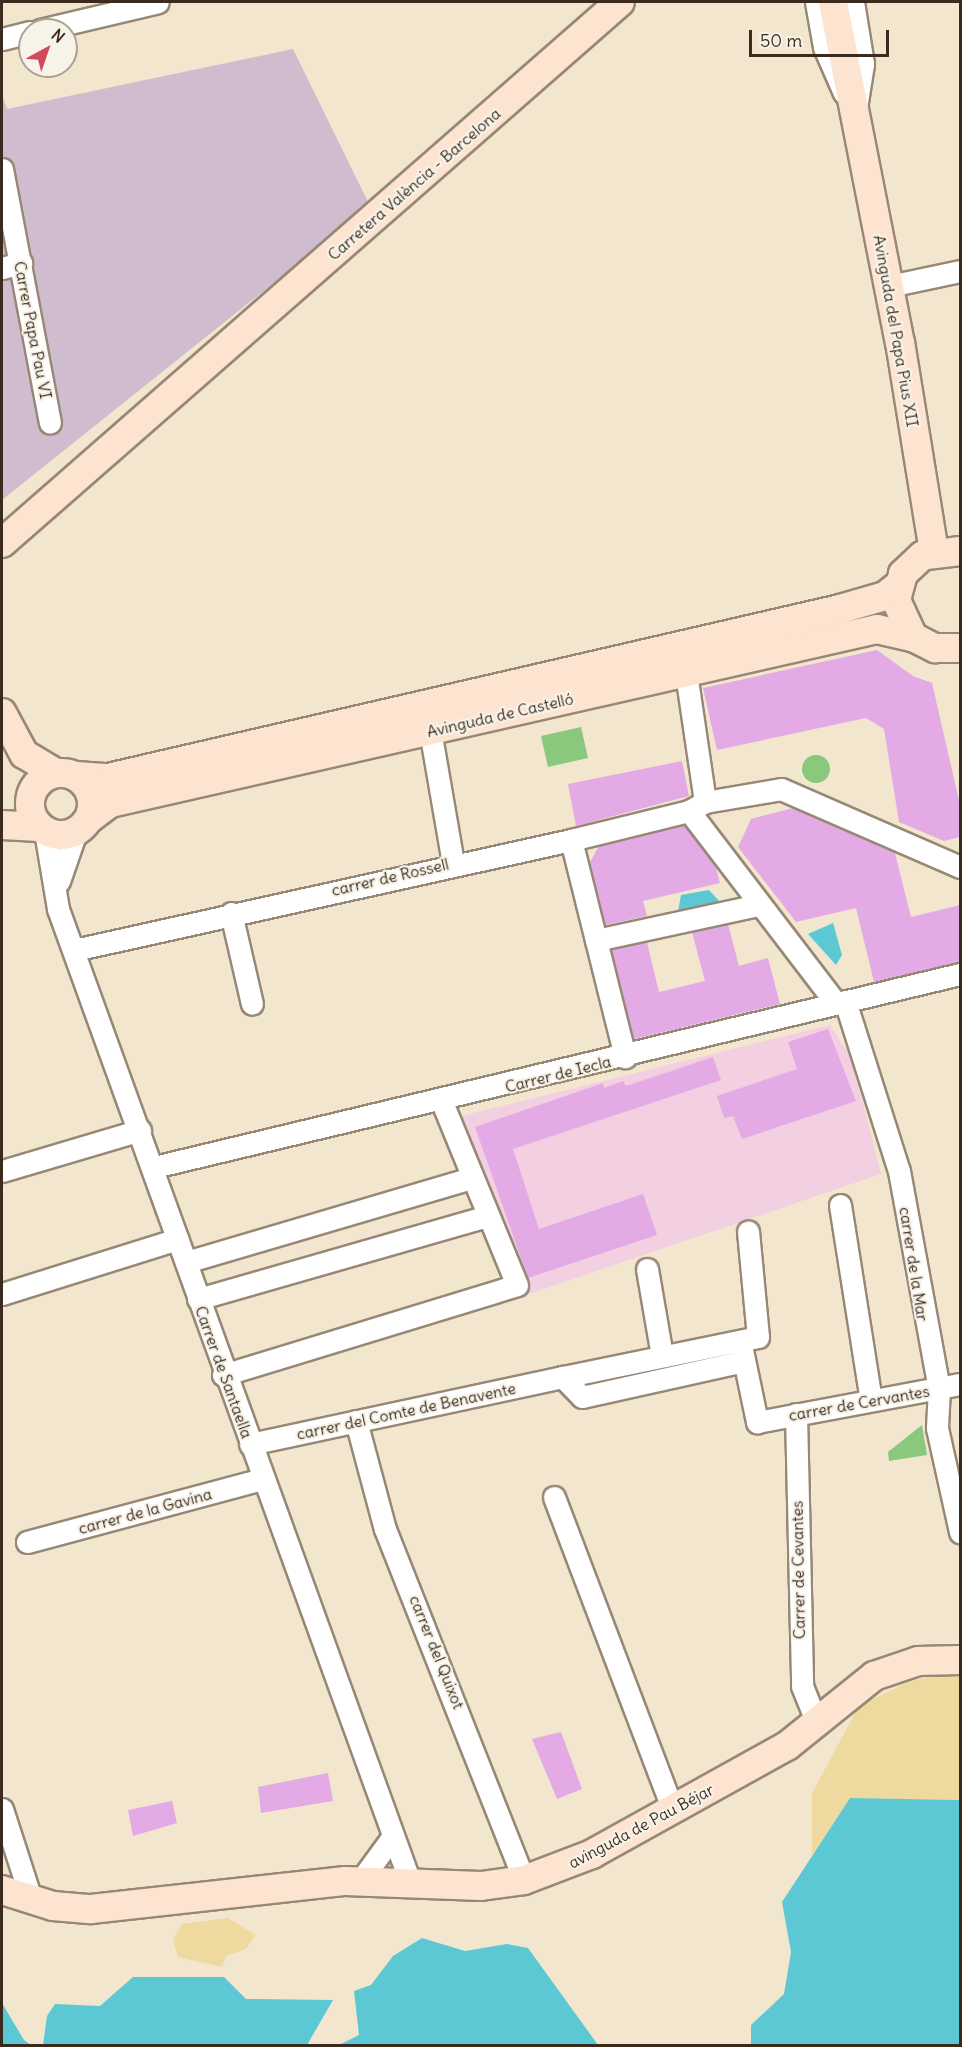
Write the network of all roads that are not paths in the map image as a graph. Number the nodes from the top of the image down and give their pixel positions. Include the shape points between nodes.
1 (158, 2) edge
2 (620, 2) edge
3 (816, 2) edge
4 (833, 2) edge
5 (853, 2) edge
6 (78, 21) edge
7 (18, 35) edge
8 (2, 39) edge
9 (855, 111) junction
10 (2, 169) edge
11 (11, 265) edge
12 (960, 271) edge
13 (889, 286) junction
14 (50, 422) dead end
15 (3, 541) edge
16 (947, 551) edge
17 (898, 586) junction
18 (913, 637) junction
19 (956, 654) edge
20 (686, 673) junction
21 (2, 713) edge
22 (430, 730) junction
23 (24, 754) junction
24 (66, 774) junction
25 (30, 797) junction
26 (697, 807) junction
27 (2, 812) edge
28 (2, 825) edge
29 (83, 825) junction
30 (42, 829) junction
31 (570, 840) junction
32 (453, 863) junction
33 (960, 867) edge
34 (758, 905) junction
35 (58, 909) junction
36 (231, 914) junction
37 (596, 940) junction
38 (74, 950) junction
39 (960, 974) edge
40 (841, 1002) junction
41 (252, 1004) dead end
42 (625, 1057) junction
43 (442, 1102) junction
44 (140, 1130) junction
45 (154, 1167) junction
46 (2, 1171) edge
47 (471, 1178) junction
48 (840, 1205) dead end
49 (488, 1216) junction
50 (748, 1231) dead end
51 (178, 1239) junction
52 (186, 1262) junction
53 (647, 1269) dead end
54 (2, 1294) edge
55 (198, 1299) junction
56 (740, 1340) junction
57 (662, 1356) junction
58 (744, 1361) junction
59 (223, 1375) junction
60 (563, 1377) junction
61 (960, 1384) edge
62 (939, 1388) junction
63 (871, 1400) junction
64 (796, 1414) junction
65 (356, 1421) junction
66 (250, 1444) junction
67 (262, 1479) junction
68 (554, 1497) dead end
69 (960, 1532) edge
70 (27, 1542) dead end
71 (960, 1660) edge
72 (817, 1723) junction
73 (2, 1809) edge
74 (673, 1811) junction
75 (393, 1836) junction
76 (360, 1880) junction
77 (524, 1880) junction
78 (410, 1882) junction
79 (2, 1890) edge
80 (31, 1899) junction

1 - 6 street
2 - 15 street, Carretera València - Barcelona
3 - 9 street, Avinguda del Papa Pius XII via 835,78
4 - 9 street, Avinguda del Papa Pius XII
5 - 9 street, Avinguda del Papa Pius XII via 863,64
7 - 8 street
9 - 13 street, Avinguda del Papa Pius XII
10 - 11 street, Carrer Papa Pau VI
11 - 14 street, Carrer Papa Pau VI
12 - 13 street
13 - 16 street, Avinguda del Papa Pius XII
16 - 17 street via 911,564
17 - 18 street via 898,614
17 - 24 street, Avinguda de Castelló via 885,596 840,609 154,767 94,780
18 - 19 street, Avinguda de Castelló
18 - 20 street, Avinguda de Castelló via 877,629
20 - 22 street, Avinguda de Castelló
20 - 26 street, carrer de la Mar
21 - 23 street
22 - 29 street, Avinguda de Castelló via 110,803
22 - 32 street
23 - 24 street
23 - 25 street
24 - 25 street via 40,780
24 - 29 street via 91,793
25 - 27 street
25 - 30 street
26 - 31 street, carrer de Rossell
26 - 33 street, carrer de Rossell via 781,789
26 - 34 street, carrer de la Mar
28 - 30 street
29 - 30 street
29 - 35 street, Carrer de Santaella via 62,860
30 - 35 street, Carrer de Santaella
31 - 32 street, carrer de Rossell
31 - 37 street
32 - 36 street, carrer de Rossell
34 - 37 street
34 - 40 street, carrer de la Mar
35 - 38 street, Carrer de Santaella
36 - 38 street, carrer de Rossell
36 - 41 street
37 - 42 street
38 - 44 street, Carrer de Santaella
39 - 40 street, Carrer de Iecla
40 - 42 street, Carrer de Iecla
40 - 62 street, carrer de la Mar via 899,1171
42 - 43 street, Carrer de Iecla
43 - 45 street, Carrer de Iecla
43 - 47 street
44 - 45 street, Carrer de Santaella
44 - 46 street
45 - 51 street, Carrer de Santaella
47 - 49 street
47 - 52 street
48 - 63 street
49 - 55 street
49 - 59 street via 517,1285
50 - 56 street via 758,1338
51 - 52 street, Carrer de Santaella
51 - 54 street
52 - 55 street, Carrer de Santaella
53 - 57 street
55 - 59 street, Carrer de Santaella
56 - 57 street, carrer del Comte de Benavente
56 - 58 street
57 - 60 street, carrer del Comte de Benavente
58 - 60 street via 582,1397
58 - 64 street, carrer de Cervantes via 757,1422
59 - 66 street, Carrer de Santaella
60 - 65 street, carrer del Comte de Benavente
61 - 62 street, carrer de Cervantes
62 - 63 street, carrer de Cervantes
62 - 69 street, carrer de la Mar via 937,1428
63 - 64 street, carrer de Cervantes
64 - 72 street, Carrer de Cevantes via 802,1686
65 - 66 street, carrer del Comte de Benavente
65 - 77 street, carrer del Quixot via 385,1529
66 - 67 street, Carrer de Santaella
67 - 70 street, carrer de la Gavina
67 - 75 street, Carrer de Santaella
68 - 74 street
71 - 72 street, avinguda de Pau Béjar via 931,1658 884,1671 851,1691
72 - 74 street, avinguda de Pau Béjar
73 - 80 street
74 - 77 street, avinguda de Pau Béjar via 592,1854
75 - 76 street
75 - 78 street, Carrer de Santaella
76 - 78 street, avinguda de Pau Béjar
76 - 80 street, avinguda de Pau Béjar via 108,1908
77 - 78 street, avinguda de Pau Béjar via 481,1886
79 - 80 street, avinguda de Pau Béjar

